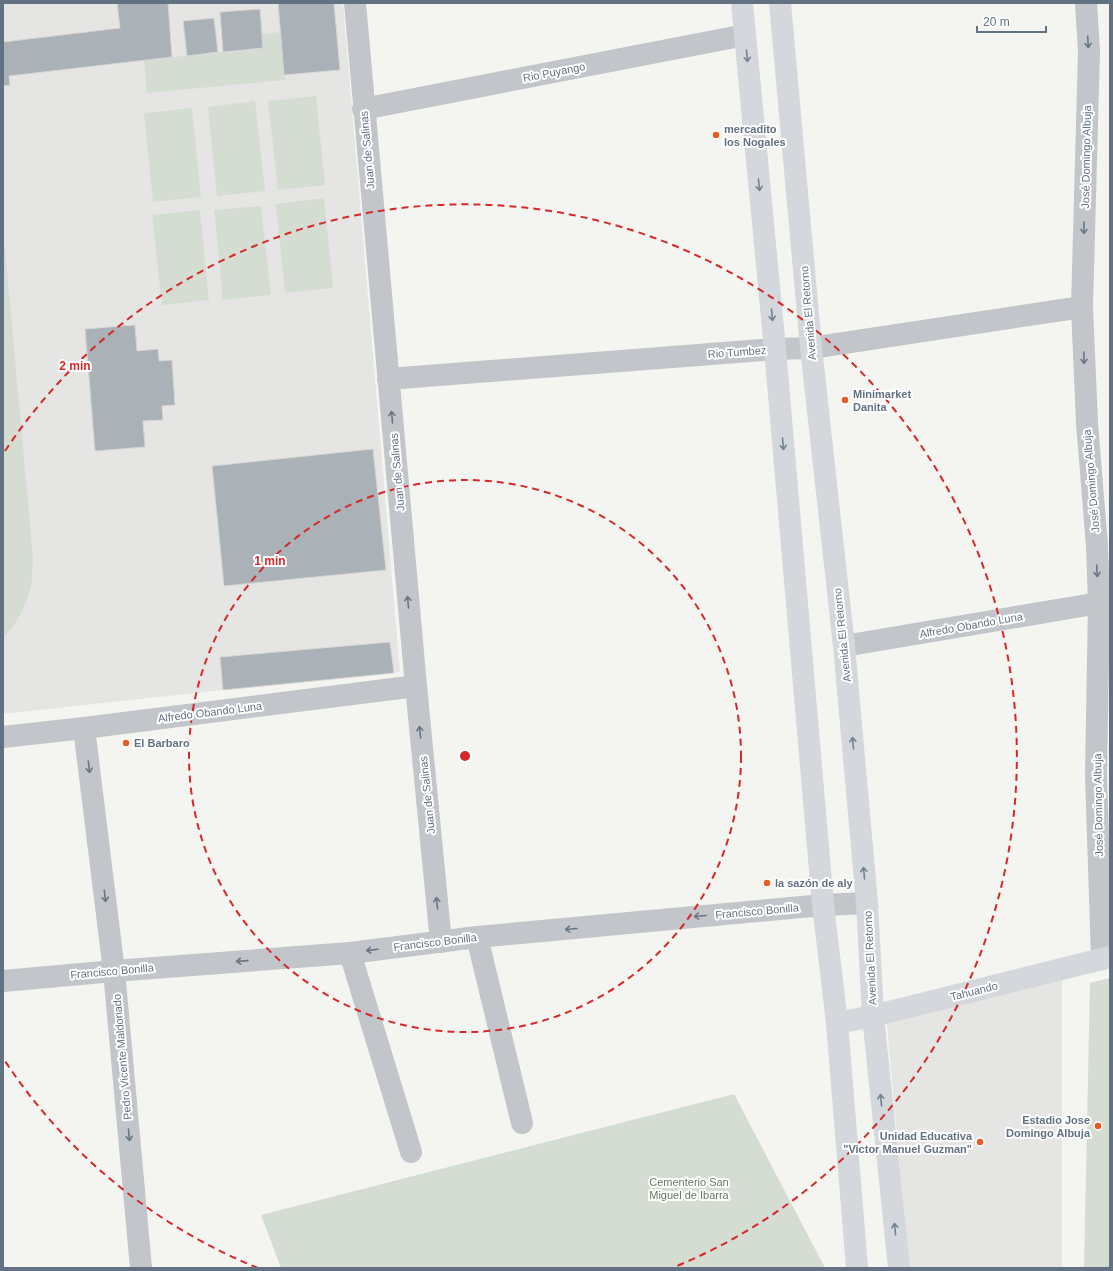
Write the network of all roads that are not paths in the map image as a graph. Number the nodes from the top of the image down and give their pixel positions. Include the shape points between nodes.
1 (355, 3) edge
2 (742, 3) edge
3 (780, 3) edge
4 (1086, 3) edge
5 (745, 34) junction
6 (363, 109) junction
7 (1082, 306) junction
8 (811, 348) junction
9 (775, 350) junction
10 (388, 379) junction
11 (1103, 545) edge
12 (1099, 603) junction
13 (844, 646) junction
14 (416, 686) junction
15 (84, 728) junction
16 (3, 737) edge
17 (867, 903) junction
18 (823, 905) junction
19 (477, 937) junction
20 (441, 942) junction
21 (350, 953) junction
22 (1106, 958) edge
23 (114, 971) junction
24 (3, 981) edge
25 (873, 1016) junction
26 (837, 1023) junction
27 (522, 1123) dead end
28 (411, 1152) dead end
29 (141, 1268) edge
30 (857, 1268) edge
31 (899, 1268) edge

1 - 6 street, Juan de Salinas
2 - 5 main road
3 - 8 main road, Avenida El Retorno
4 -> 7 street, José Domingo Albuja via 1089,51
5 - 6 street, Rio Puyango
5 -> 9 main road
6 - 10 street, Juan de Salinas
7 - 8 street, Rio Tumbez
7 -> 11 street, José Domingo Albuja via 1087,423
8 - 9 street, Rio Tumbez
8 - 13 main road, Avenida El Retorno
9 - 10 street, Rio Tumbez
9 -> 18 main road
14 -> 10 street, Juan de Salinas
11 -> 12 street, José Domingo Albuja
12 - 13 street, Alfredo Obando Luna
12 - 22 street, José Domingo Albuja via 1096,775
17 -> 13 main road, Avenida El Retorno
14 - 15 street, Alfredo Obando Luna
20 -> 14 street, Juan de Salinas
15 - 16 street, Alfredo Obando Luna
15 -> 23 street, Pedro Vicente Maldonado
17 - 18 street, Francisco Bonilla
17 - 25 main road, Avenida El Retorno
18 -> 19 street, Francisco Bonilla
18 - 26 main road
19 - 20 street, Francisco Bonilla
19 - 27 street
20 -> 21 street, Francisco Bonilla
21 -> 23 street, Francisco Bonilla
21 - 28 street
22 - 25 main road, Tahuando
23 - 24 street, Francisco Bonilla
23 -> 29 street, Pedro Vicente Maldonado
25 - 26 main road, Tahuando
31 -> 25 main road, Avenida El Retorno
26 - 30 main road

